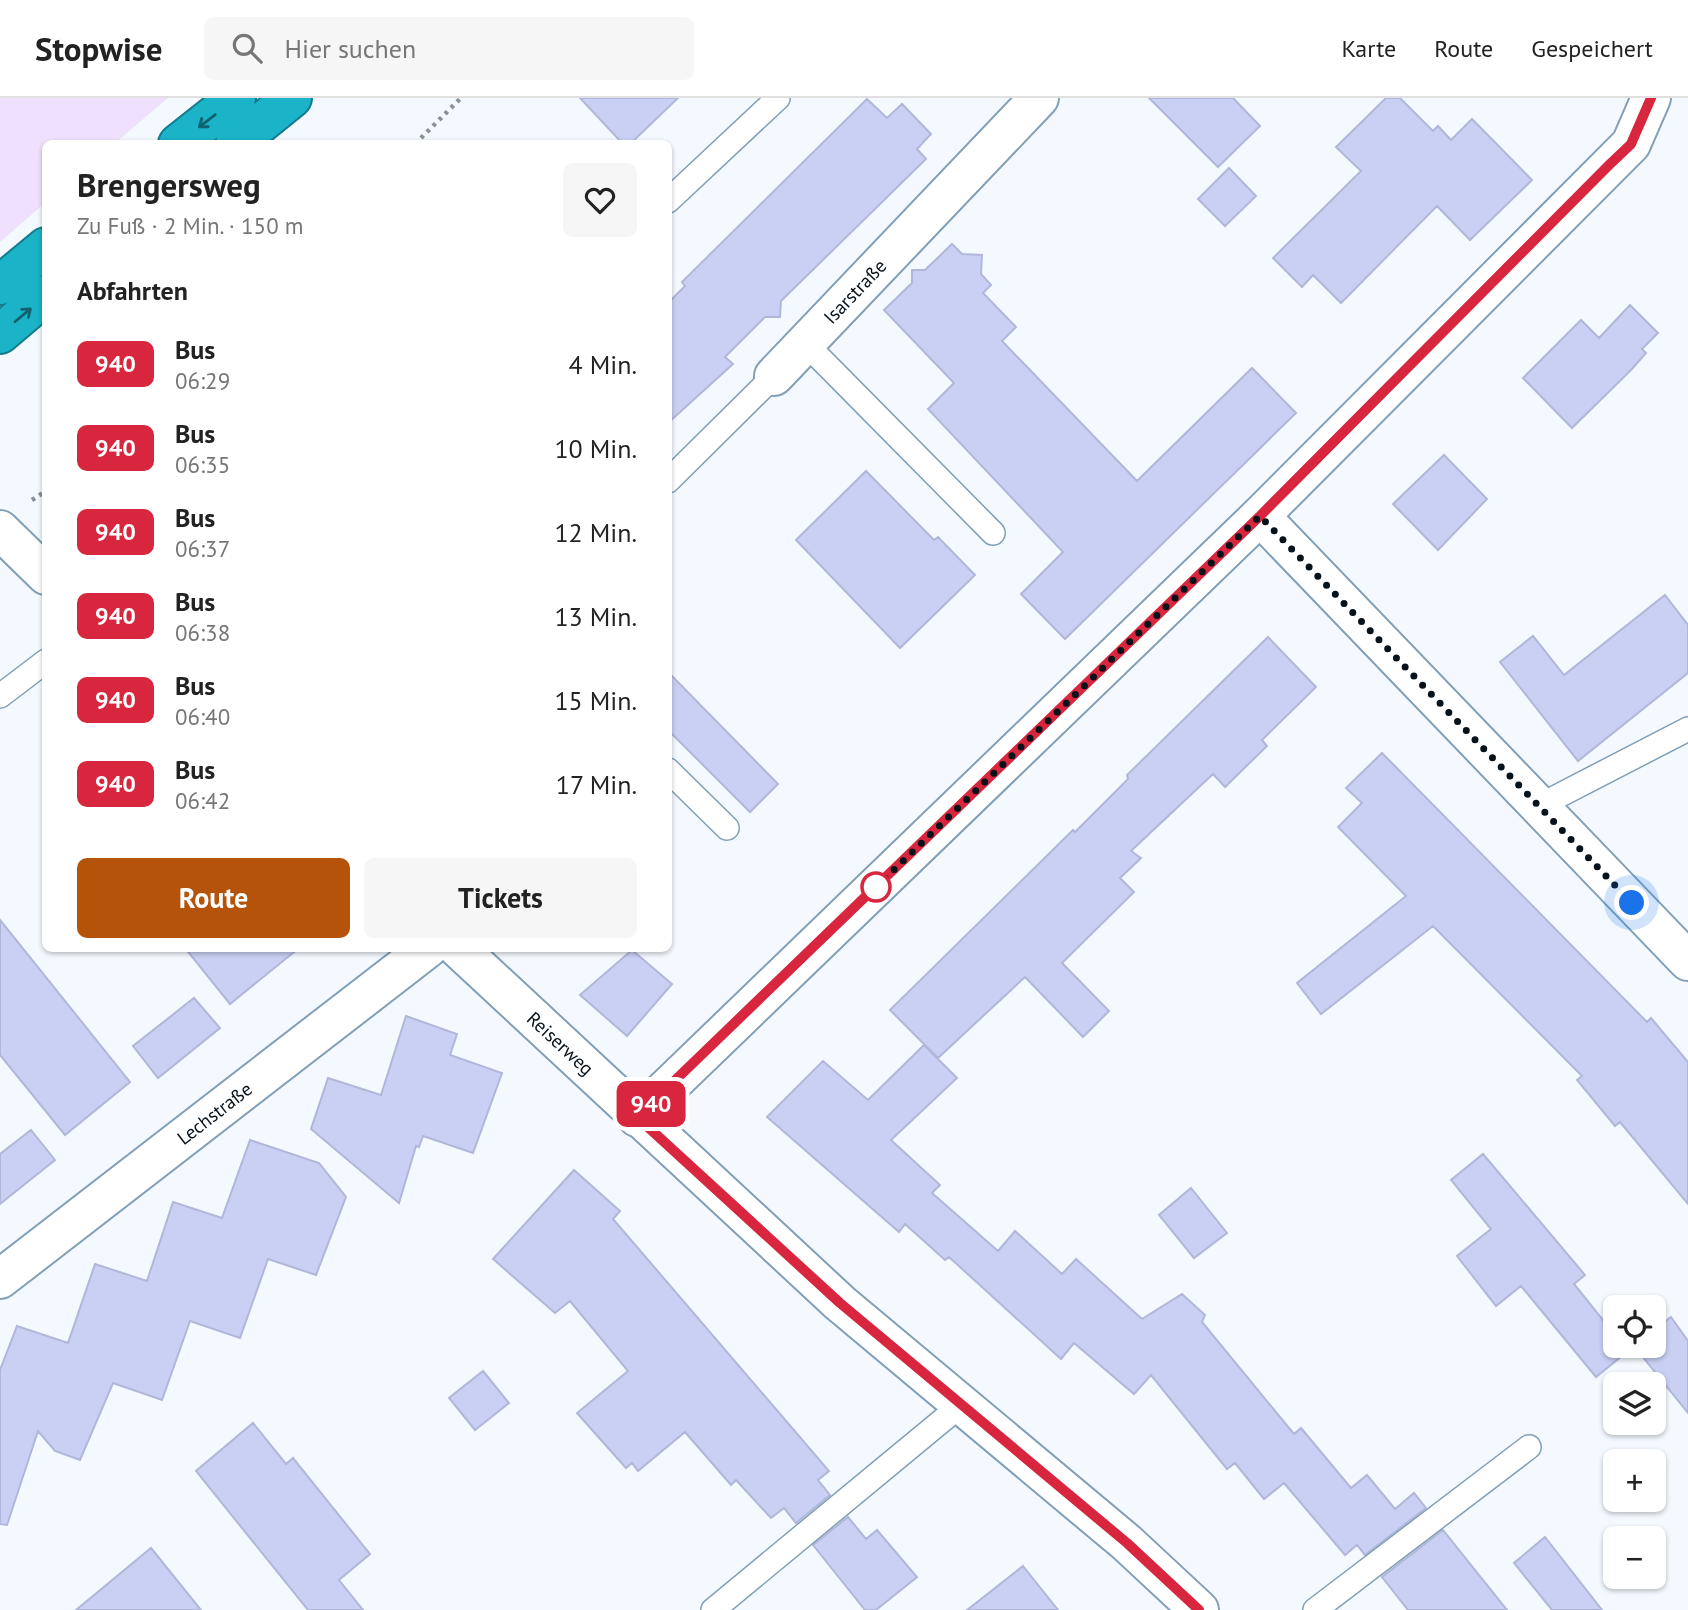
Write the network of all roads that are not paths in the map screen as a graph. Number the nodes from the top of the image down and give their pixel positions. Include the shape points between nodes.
1 (236, 98) edge
2 (292, 98) edge
3 (778, 98) edge
4 (1038, 98) edge
5 (1651, 98) edge
6 (183, 140) edge
7 (240, 140) edge
8 (672, 197) edge
9 (42, 250) edge
10 (0, 285) edge
11 (42, 298) edge
12 (0, 334) edge
13 (805, 343) junction
14 (774, 376) joint
15 (672, 477) edge
16 (1260, 516) junction
17 (0, 530) edge
18 (993, 533) dead end
19 (42, 571) edge
20 (42, 664) edge
21 (0, 696) edge
22 (1688, 729) edge
23 (672, 774) edge
24 (1539, 806) junction
25 (727, 828) dead end
26 (423, 952) edge
27 (462, 952) edge
28 (1688, 961) edge
29 (637, 1117) junction
30 (0, 1279) edge
31 (961, 1405) junction
32 (1530, 1447) dead end
33 (713, 1610) edge
34 (1199, 1610) edge
35 (1315, 1610) edge

1 -> 6 highway
2 - 7 highway
3 - 8 lane
4 - 13 street, Isarstraße
5 - 16 street via 1631,144
9 - 10 highway
12 -> 11 highway
13 - 14 street, Isarstraße
13 - 18 lane
14 - 15 lane, Isarstraße
16 - 24 street
16 - 29 street
17 - 19 street
20 - 21 lane
22 - 24 lane
23 - 25 lane
24 - 28 street
26 - 30 street, Lechstraße
27 - 29 street, Reiserweg
29 - 31 street, Reiserweg via 840,1303
31 - 33 lane
31 - 34 street, Reiserweg via 1127,1543
32 - 35 lane

